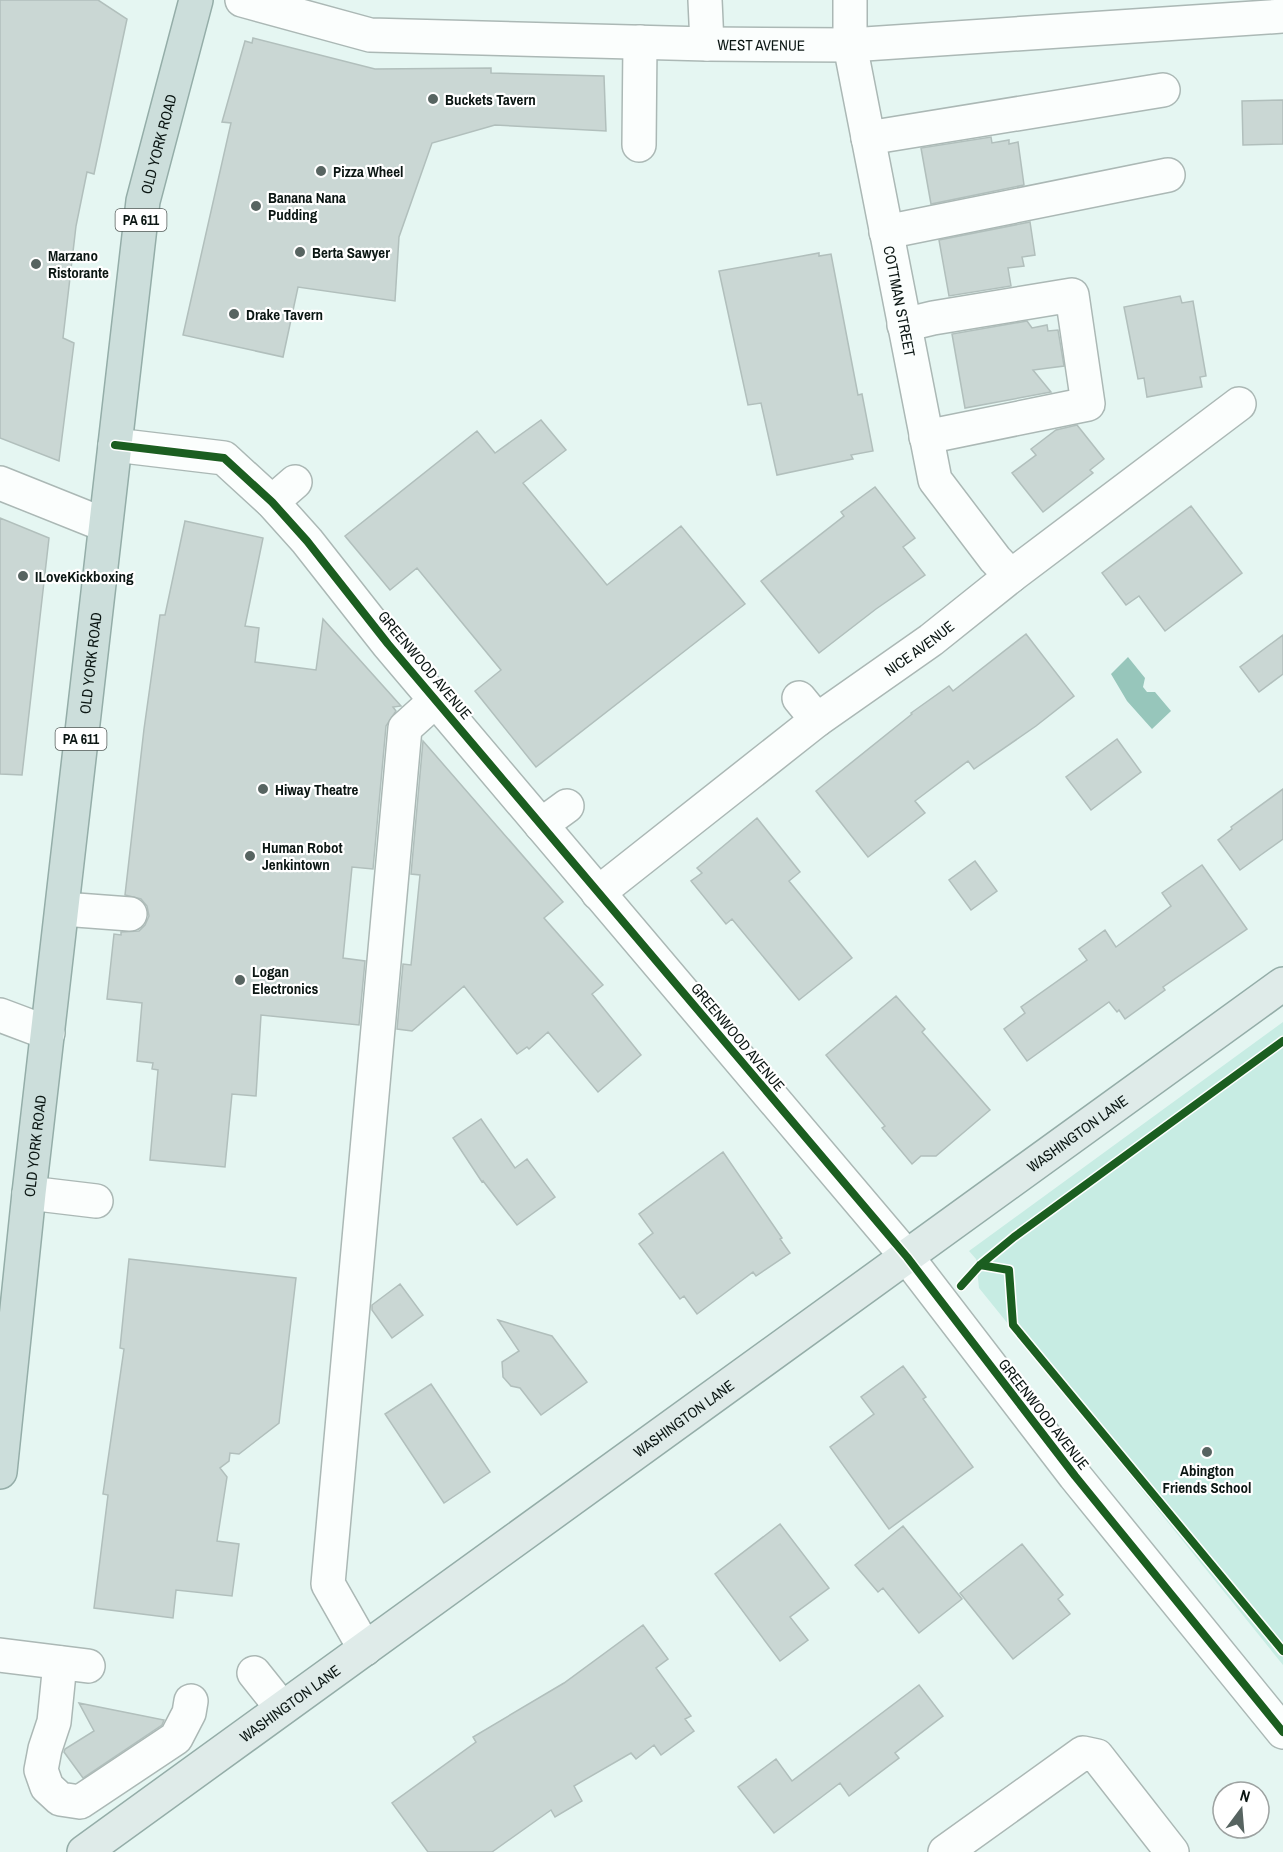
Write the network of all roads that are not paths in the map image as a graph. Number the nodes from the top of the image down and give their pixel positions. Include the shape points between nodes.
1 (196, 0) edge
2 (242, 0) edge
3 (705, 0) edge
4 (850, 0) edge
5 (1283, 16) edge
6 (640, 42) junction
7 (707, 44) junction
8 (850, 45) junction
9 (1163, 90) dead end
10 (868, 138) junction
11 (639, 145) dead end
12 (1168, 175) dead end
13 (886, 232) junction
14 (904, 325) junction
15 (1239, 404) dead end
16 (926, 437) junction
17 (115, 445) junction
18 (0, 483) edge
19 (105, 525) junction
20 (1011, 576) junction
21 (436, 700) junction
22 (567, 806) dead end
23 (541, 825) junction
24 (598, 893) junction
25 (63, 909) junction
26 (130, 914) dead end
27 (1283, 984) edge
28 (0, 1015) edge
29 (48, 1033) junction
30 (29, 1193) junction
31 (96, 1201) dead end
32 (906, 1257) junction
33 (9, 1290) edge
34 (0, 1472) edge
35 (365, 1649) junction
36 (0, 1656) edge
37 (254, 1673) dead end
38 (191, 1701) dead end
39 (282, 1708) junction
40 (1283, 1732) edge
41 (84, 1852) edge
42 (945, 1852) edge
43 (1172, 1852) edge

1 - 17 highway, OLD YORK ROAD / PA 611 via 143,201
2 - 6 street, WEST AVENUE via 370,35
3 - 7 street
4 - 8 street, COTTMAN STREET
5 - 8 street, WEST AVENUE
6 - 7 street, WEST AVENUE
6 - 11 street
7 - 8 street, WEST AVENUE
8 - 10 street, COTTMAN STREET
9 - 10 street
10 - 13 street, COTTMAN STREET
12 - 13 street
13 - 14 street, COTTMAN STREET
14 - 16 street, COTTMAN STREET
14 - 16 street via 1072,295 1088,404
15 - 20 street, NICE AVENUE
16 - 20 street, COTTMAN STREET via 936,480
17 - 19 highway, OLD YORK ROAD / PA 611
17 - 21 street, GREENWOOD AVENUE via 224,458 284,492 307,541
18 - 19 street
19 - 25 highway, OLD YORK ROAD / PA 611
20 - 24 street, NICE AVENUE via 931,640 808,709
21 - 23 street, GREENWOOD AVENUE
21 - 35 street via 405,728 369,1072 328,1584
22 - 23 street
23 - 24 street, GREENWOOD AVENUE
24 - 32 street, GREENWOOD AVENUE
25 - 26 street
25 - 29 highway, OLD YORK ROAD / PA 611
27 - 32 main road, WASHINGTON LANE
28 - 29 street
29 - 30 highway, OLD YORK ROAD / PA 611
30 - 31 street
30 - 33 highway, OLD YORK ROAD / PA 611
32 - 35 main road, WASHINGTON LANE
32 - 40 street, GREENWOOD AVENUE via 1075,1476
33 - 34 highway, OLD YORK ROAD / PA 611
35 - 39 main road, WASHINGTON LANE
36 - 38 street via 74,1665 41,1770 47,1787 60,1799 80,1802 176,1738
37 - 39 street
39 - 41 main road, WASHINGTON LANE
42 - 43 street via 1083,1753 1097,1756

